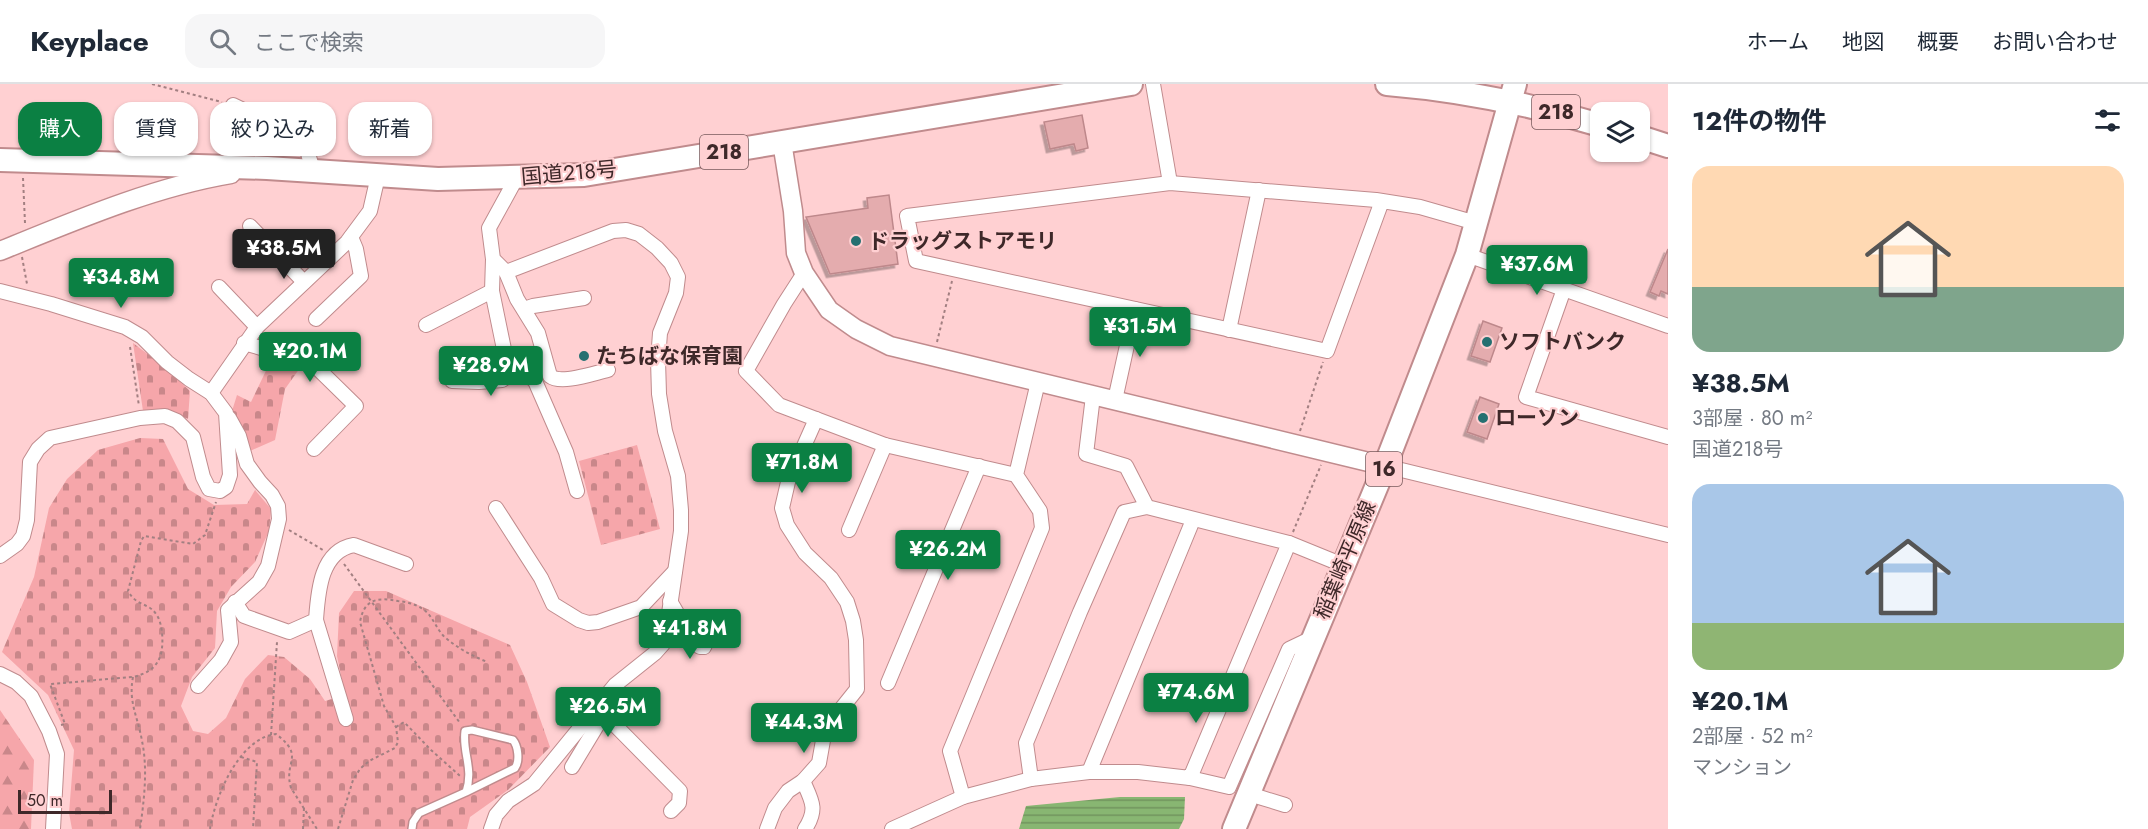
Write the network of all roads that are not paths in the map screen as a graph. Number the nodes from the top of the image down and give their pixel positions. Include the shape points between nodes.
1 (1131, 84) edge
2 (1153, 84) edge
3 (1387, 84) edge
4 (1513, 90) edge
5 (1590, 121) edge
6 (1650, 140) edge
7 (782, 142) junction
8 (1668, 146) edge
9 (309, 156) edge
10 (0, 160) edge
11 (166, 165) junction
12 (267, 168) junction
13 (313, 171) junction
14 (378, 176) junction
15 (517, 177) junction
16 (1170, 183) junction
17 (1259, 190) junction
18 (152, 194) junction
19 (1382, 201) junction
20 (1476, 223) junction
21 (250, 226) dead end
22 (351, 237) junction
23 (0, 251) edge
24 (1467, 255) junction
25 (493, 259) junction
26 (506, 272) junction
27 (804, 273) junction
28 (304, 282) junction
29 (219, 287) dead end
30 (1564, 289) junction
31 (0, 291) edge
32 (492, 291) junction
33 (584, 298) dead end
34 (524, 309) junction
35 (1135, 309) junction
36 (316, 319) dead end
37 (426, 325) dead end
38 (1668, 326) edge
39 (257, 327) junction
40 (1229, 330) junction
41 (244, 343) junction
42 (519, 369) junction
43 (608, 370) dead end
44 (452, 381) dead end
45 (1038, 382) junction
46 (211, 393) junction
47 (1093, 396) junction
48 (1115, 400) junction
49 (226, 413) junction
50 (816, 419) junction
51 (1668, 437) edge
52 (885, 445) junction
53 (314, 448) dead end
54 (979, 466) junction
55 (1385, 466) junction
56 (1016, 475) junction
57 (577, 491) dead end
58 (1147, 507) junction
59 (496, 508) dead end
60 (1193, 520) junction
61 (849, 530) dead end
62 (1668, 535) edge
63 (1288, 543) junction
64 (0, 556) edge
65 (406, 564) dead end
66 (1343, 566) junction
67 (675, 571) junction
68 (670, 601) junction
69 (235, 602) junction
70 (316, 621) junction
71 (707, 624) dead end
72 (1312, 638) junction
73 (0, 674) edge
74 (888, 683) dead end
75 (198, 686) dead end
76 (603, 699) junction
77 (604, 714) junction
78 (346, 718) dead end
79 (572, 767) dead end
80 (1089, 772) junction
81 (1190, 778) junction
82 (1031, 779) junction
83 (803, 781) junction
84 (466, 792) junction
85 (963, 797) junction
86 (1259, 797) dead end
87 (1286, 805) dead end
88 (671, 811) dead end
89 (53, 829) edge
90 (412, 829) edge
91 (491, 829) edge
92 (767, 829) edge
93 (805, 829) edge
94 (892, 829) edge
95 (1234, 829) edge

1 - 7 main road, 国道218号 / 218
2 - 16 street
3 - 4 main road, 218
4 - 5 main road, 218
4 - 20 main road, 稲葉崎平原線 / 16
6 - 8 main road
7 - 15 main road, 国道218号 / 218 via 584,175
7 - 27 street via 794,211 796,253
9 - 13 street
10 - 11 main road, 国道218号 / 218
11 - 12 main road, 国道218号 / 218
11 - 18 street
12 - 13 main road, 国道218号 / 218
12 - 18 street via 198,179
13 - 14 main road, 国道218号 / 218
14 - 15 main road, 国道218号 / 218
14 - 22 street via 370,211
15 - 25 street via 489,228
16 - 17 street
16 - 35 street via 907,216 916,261
17 - 19 street
17 - 40 street
18 - 23 street
19 - 20 street
19 - 40 street via 1327,351
20 - 24 main road, 稲葉崎平原線 / 16
21 - 28 street
22 - 28 street
22 - 36 street via 361,276
24 - 30 street
24 - 55 main road, 稲葉崎平原線 / 16
25 - 26 street
25 - 32 street
26 - 34 street
26 - 67 street via 613,231 626,230 639,234 671,263 678,277 660,333 658,372 663,422 678,476 681,510
27 - 45 street via 829,310 890,346
27 - 50 street via 746,371 779,405
28 - 39 street
29 - 39 street
30 - 38 street
30 - 51 street via 1526,397
31 - 46 street via 128,328
32 - 37 street
32 - 42 street via 506,359
33 - 34 street
34 - 43 street via 538,333 550,376 564,380
35 - 40 street
35 - 48 street
39 - 41 street
41 - 46 street
41 - 53 street via 307,358 356,406
42 - 44 street via 502,380
42 - 57 street via 535,381 566,453
45 - 47 street
45 - 56 street
46 - 49 street
47 - 48 street
47 - 58 street via 1086,454 1125,466
48 - 55 street
49 - 64 street via 230,475 220,491 209,489 193,437 177,421 165,416 50,438 30,462 23,536
49 - 69 street via 247,464 278,506 268,566 259,582
50 - 52 street
50 - 83 street via 782,508 787,525 805,554 831,578 847,602 854,621 857,689 825,729 819,763
52 - 54 street
52 - 61 street
54 - 56 street
54 - 74 street
55 - 62 street
55 - 66 main road, 稲葉崎平原線 / 16
56 - 85 street via 1040,511 1042,528 950,751
58 - 60 street
58 - 82 street via 1124,512 1080,612 1026,743
59 - 67 street via 553,604 579,620 598,622 641,607
60 - 63 street
60 - 80 street
63 - 66 street
63 - 81 street
65 - 70 street via 354,545 346,546 334,556 323,575
66 - 72 main road, 稲葉崎平原線 / 16
67 - 68 street
68 - 71 street via 700,647 707,641
68 - 76 street via 663,644
69 - 70 street via 244,616 289,632
69 - 75 street via 228,610 231,642
70 - 78 street
72 - 81 street via 1289,649 1233,788
72 - 95 main road, 稲葉崎平原線 / 16
73 - 89 street via 31,696 57,754
76 - 77 street
76 - 91 street via 534,784 508,801
77 - 79 street
77 - 88 street via 680,791 680,803
80 - 81 street
80 - 82 street
82 - 85 street
83 - 92 street via 788,791
83 - 93 street via 813,802
84 - 84 lane via 515,768 518,760 513,740 465,731 470,771
84 - 90 lane via 419,813
85 - 94 street
86 - 87 street

